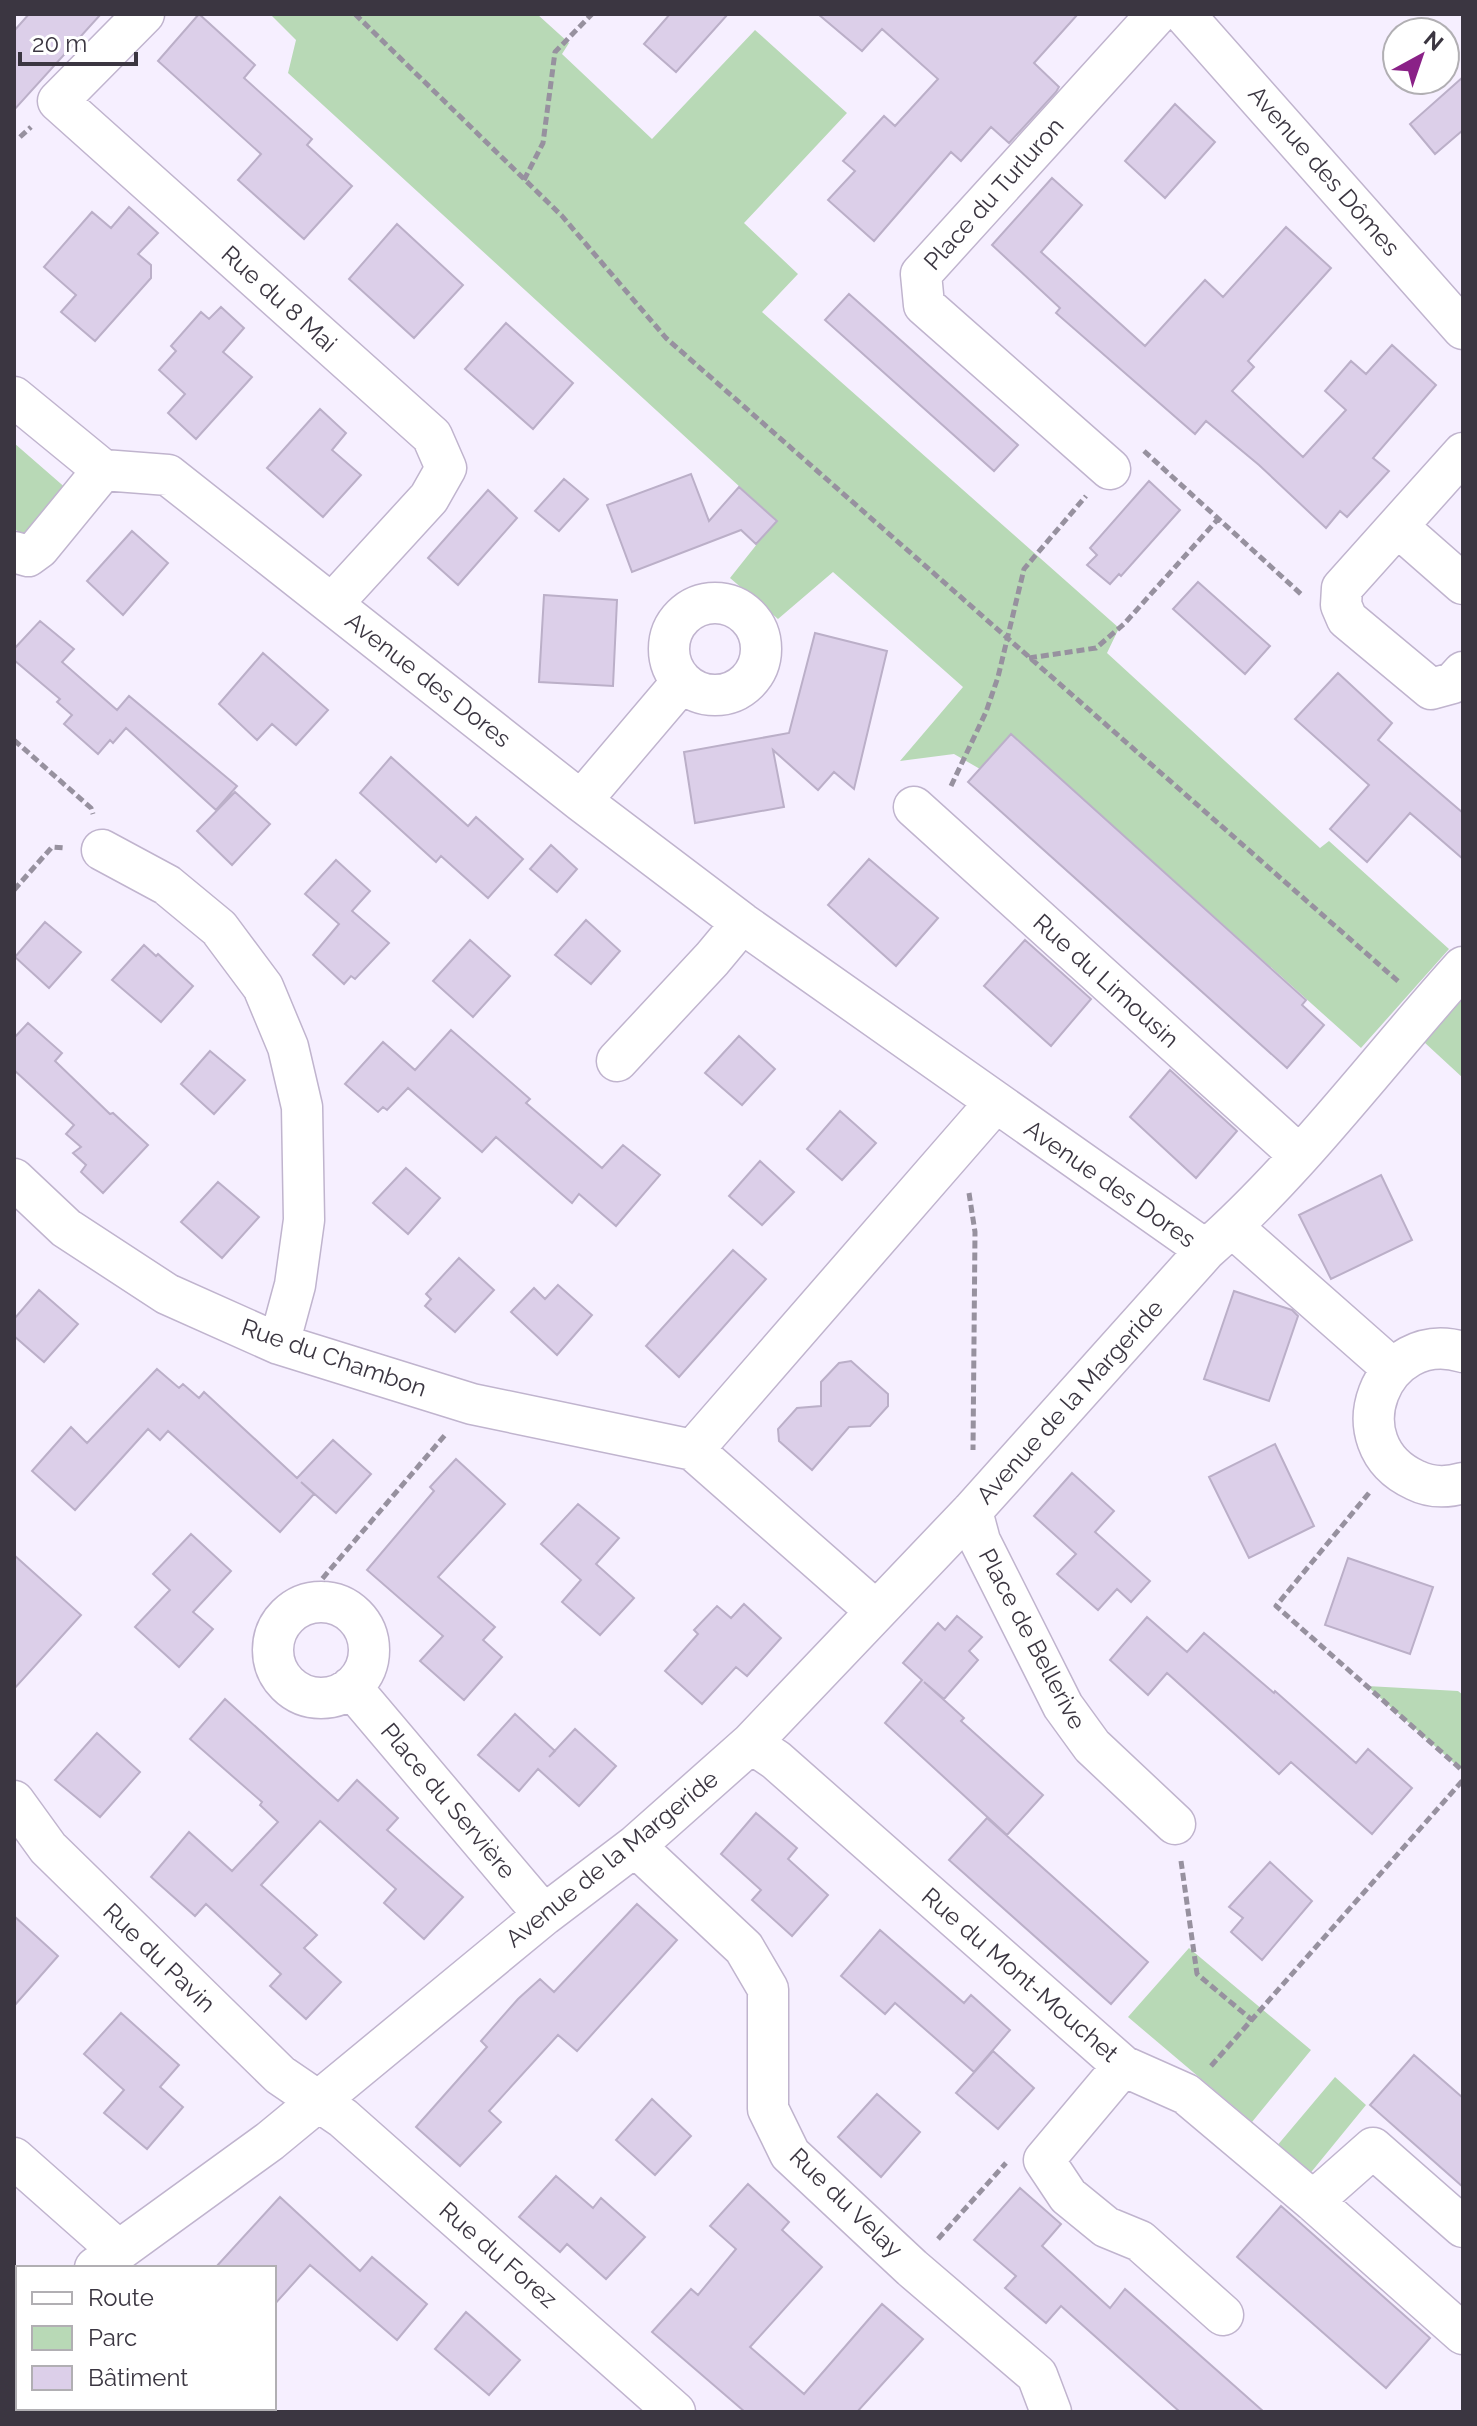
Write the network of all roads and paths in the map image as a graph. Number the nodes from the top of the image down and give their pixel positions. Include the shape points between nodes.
1 (144, 14) edge
2 (355, 14) edge
3 (592, 14) edge
4 (1157, 14) edge
5 (1184, 14) edge
6 (524, 180) junction
7 (1463, 329) edge
8 (14, 397) edge
9 (1463, 453) edge
10 (1110, 469) junction
11 (103, 470) junction
12 (1219, 518) junction
13 (1398, 527) junction
14 (14, 552) edge
15 (1463, 584) edge
16 (332, 604) junction
17 (1341, 605) junction
18 (1007, 638) junction
19 (1029, 658) junction
20 (1463, 672) edge
21 (682, 682) dead end
22 (14, 740) edge
23 (581, 801) junction
24 (921, 814) joint
25 (102, 850) junction
26 (14, 890) edge
27 (742, 923) junction
28 (1463, 967) edge
29 (1427, 1007) junction
30 (617, 1061) dead end
31 (995, 1103) junction
32 (1299, 1155) junction
33 (14, 1179) edge
34 (968, 1190) dead end
35 (1219, 1239) junction
36 (279, 1344) junction
37 (1463, 1352) edge
38 (1393, 1369) junction
39 (472, 1404) junction
40 (693, 1450) junction
41 (1392, 1464) junction
42 (1463, 1483) edge
43 (972, 1511) junction
44 (326, 1602) junction
45 (876, 1611) junction
46 (351, 1687) junction
47 (751, 1743) junction
48 (1463, 1771) edge
49 (1463, 1780) edge
50 (14, 1801) edge
51 (1175, 1824) joint
52 (635, 1846) junction
53 (544, 1915) junction
54 (1253, 2020) junction
55 (1123, 2066) junction
56 (1186, 2094) junction
57 (318, 2101) junction
58 (14, 2158) edge
59 (1044, 2160) junction
60 (1313, 2201) junction
61 (1463, 2227) edge
62 (106, 2259) edge
63 (912, 2268) junction
64 (1223, 2315) dead end
65 (1463, 2334) edge
66 (675, 2412) edge
67 (1051, 2412) edge

1 - 16 street, Rue du 8 Mai via 58,101 432,436 446,468 429,498
2 - 6 path
3 - 6 path via 555,52 543,143
4 - 10 street, Place du Turluron via 921,274 924,305
5 - 7 street, Avenue des Dômes
6 - 18 path via 562,216 666,338
8 - 11 street
9 - 13 street
10 - 12 path via 1133,445
10 - 18 path via 1024,569
11 - 14 street via 39,548 28,556
11 - 16 street, Avenue des Dores via 168,475
12 - 17 path via 1319,609
12 - 19 path via 1096,648
13 - 15 street
13 - 17 street via 1342,588
16 - 23 street, Avenue des Dores
17 - 20 street via 1347,619 1431,689 1453,683
18 - 19 path
18 - 24 path via 986,712 959,772
19 - 29 path
21 - 23 street
22 - 25 path via 91,808
23 - 27 street, Avenue des Dores
24 - 32 street, Rue du Limousin
25 - 26 path via 52,847
25 - 36 street via 167,885 219,928 263,987 288,1047 302,1107 304,1220 295,1285
27 - 30 street
27 - 31 street, Avenue des Dores
28 - 29 street, Avenue des Dores
29 - 32 street, Avenue des Dores
31 - 35 street, Avenue des Dores
31 - 40 street
32 - 35 street, Avenue des Dores
33 - 36 street, Rue du Chambon via 66,1228 167,1294
34 - 43 path via 975,1232
35 - 38 street
35 - 43 street, Avenue de la Margeride
36 - 39 street, Rue du Chambon
37 - 38 street via 1430,1349
38 - 41 street via 1379,1388 1373,1412 1375,1436
39 - 40 street, Rue du Chambon
39 - 44 path via 322,1579
40 - 45 street, Rue du Chambon
41 - 42 street via 1425,1485
41 - 48 path via 1276,1606
43 - 45 street, Avenue de la Margeride
43 - 51 street, Place de Bellerive via 980,1541 1063,1706 1092,1746
44 - 46 street via 355,1616 366,1636 368,1660
44 - 46 street via 310,1602 283,1618 274,1640 274,1663 292,1689 306,1696 338,1695
45 - 47 street, Avenue de la Margeride
46 - 53 street, Place du Servière
47 - 52 street, Avenue de la Margeride
47 - 55 street, Rue du Mont-Mouchet
49 - 54 path
50 - 57 street, Rue du Pavin via 48,1848 145,1946 280,2075
51 - 54 path via 1197,1974
52 - 53 street, Avenue de la Margeride
52 - 63 street, Rue du Velay via 744,1948 768,1989 768,2109 790,2154
53 - 57 street, Avenue de la Margeride
54 - 56 path
55 - 56 street
55 - 59 street, Rue du Mont-Mouchet
56 - 60 street
57 - 62 street, Avenue de la Margeride
57 - 66 street, Rue du Forez
58 - 62 street
59 - 63 path via 1011,2157
59 - 64 street via 1068,2196 1106,2227 1140,2241
60 - 61 street via 1373,2148
60 - 65 street
63 - 67 street, Rue du Velay via 1037,2375

